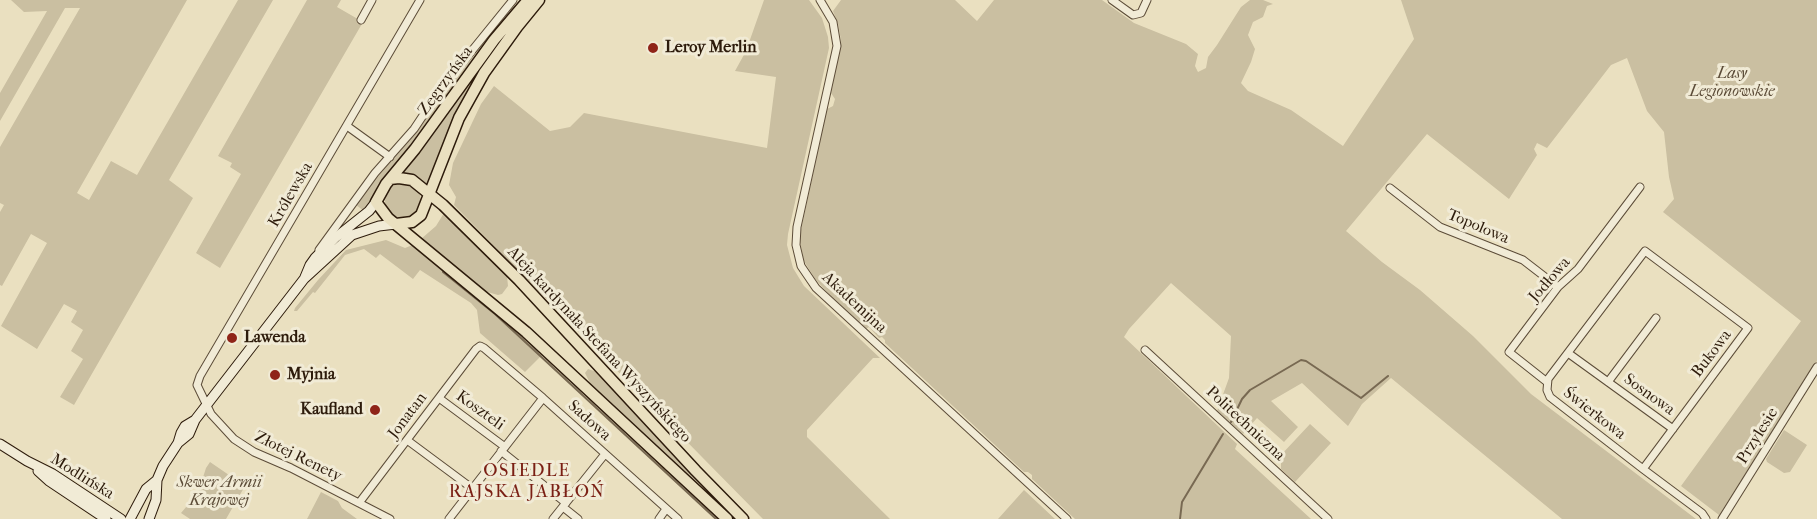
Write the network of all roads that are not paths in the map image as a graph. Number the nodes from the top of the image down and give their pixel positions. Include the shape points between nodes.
1 (372, 0) edge
2 (420, 0) edge
3 (513, 0) edge
4 (528, 0) edge
5 (539, 0) edge
6 (820, 0) edge
7 (1112, 0) edge
8 (1147, 0) edge
9 (361, 20) dead end
10 (347, 126) junction
11 (390, 157) junction
12 (390, 179) junction
13 (1640, 186) dead end
14 (1390, 188) dead end
15 (430, 194) junction
16 (376, 202) junction
17 (396, 224) junction
18 (1645, 251) joint
19 (315, 258) junction
20 (304, 279) junction
21 (1558, 287) junction
22 (1656, 318) dead end
23 (480, 346) joint
24 (1145, 350) dead end
25 (1568, 352) junction
26 (1817, 367) edge
27 (1547, 382) junction
28 (1608, 382) junction
29 (439, 398) junction
30 (543, 398) junction
31 (206, 405) junction
32 (1673, 429) junction
33 (407, 440) junction
34 (0, 444) edge
35 (503, 449) junction
36 (605, 454) junction
37 (27, 461) junction
38 (1643, 469) junction
39 (157, 480) junction
40 (473, 489) junction
41 (359, 503) junction
42 (565, 505) junction
43 (666, 509) junction
44 (106, 519) edge
45 (121, 519) edge
46 (130, 519) edge
47 (149, 519) edge
48 (390, 519) edge
49 (449, 519) edge
50 (553, 519) edge
51 (578, 519) edge
52 (659, 519) edge
53 (678, 519) edge
54 (727, 519) edge
55 (743, 519) edge
56 (1067, 519) edge
57 (1328, 519) edge
58 (1706, 519) edge
59 (1722, 519) edge

1 - 9 street
2 - 10 street, Królewska
3 - 11 street
4 - 12 main road, Zegrzyńska
5 - 15 main road, Zegrzyńska via 484,74 459,118
6 - 56 street, Akademijna via 833,22 837,46 797,227 801,266 823,294
7 - 8 street via 1133,15 1141,13
10 - 11 street
10 - 31 street, Królewska via 200,376 197,385
11 - 19 street
12 - 15 main road via 412,180
12 - 16 main road
13 - 21 street, Jodłowa via 1578,269
14 - 21 street, Topolowa via 1440,227 1522,260
15 - 17 main road via 417,219
15 - 55 main road, Aleja kardynała Stefana Wyszyńskiego via 527,288
16 - 17 main road
16 - 19 main road
17 - 20 main road via 352,235
17 - 54 main road, Aleja kardynała Stefana Wyszyńskiego via 526,332
18 - 25 street, Świerkowa
18 - 32 street, Bukowa via 1748,328
19 - 20 main road
20 - 31 main road
21 - 27 street, Jodłowa via 1509,352
22 - 28 street, Sosnowa
23 - 29 street, Jonatan
23 - 30 street, Sadowa
24 - 57 street, Politechniczna
25 - 27 street, Świerkowa
25 - 28 street, Sosnowa
26 - 59 street, Przylesie
27 - 38 street, Świerkowa via 1550,397
28 - 32 street, Sosnowa
29 - 33 street, Jonatan
29 - 35 street, Koszteli
30 - 35 street, Koszteli
30 - 36 street, Sadowa
31 - 39 main road via 183,430
31 - 41 street, Złotej Renety via 234,439 254,452
32 - 38 street, Bukowa
33 - 40 street
33 - 41 street, Jonatan
34 - 37 main road, Modlińska
35 - 40 street, Koszteli
35 - 42 street, Koszteli
36 - 42 street
36 - 43 street, Sadowa
37 - 44 main road, Modlińska via 49,481
37 - 45 main road, Modlińska
38 - 58 street, Świerkowa
39 - 46 main road via 146,489
39 - 47 main road via 156,500
40 - 49 street, Koszteli
41 - 48 street, Złotej Renety
42 - 50 street
42 - 51 street, Koszteli
43 - 52 street
43 - 53 street, Sadowa

